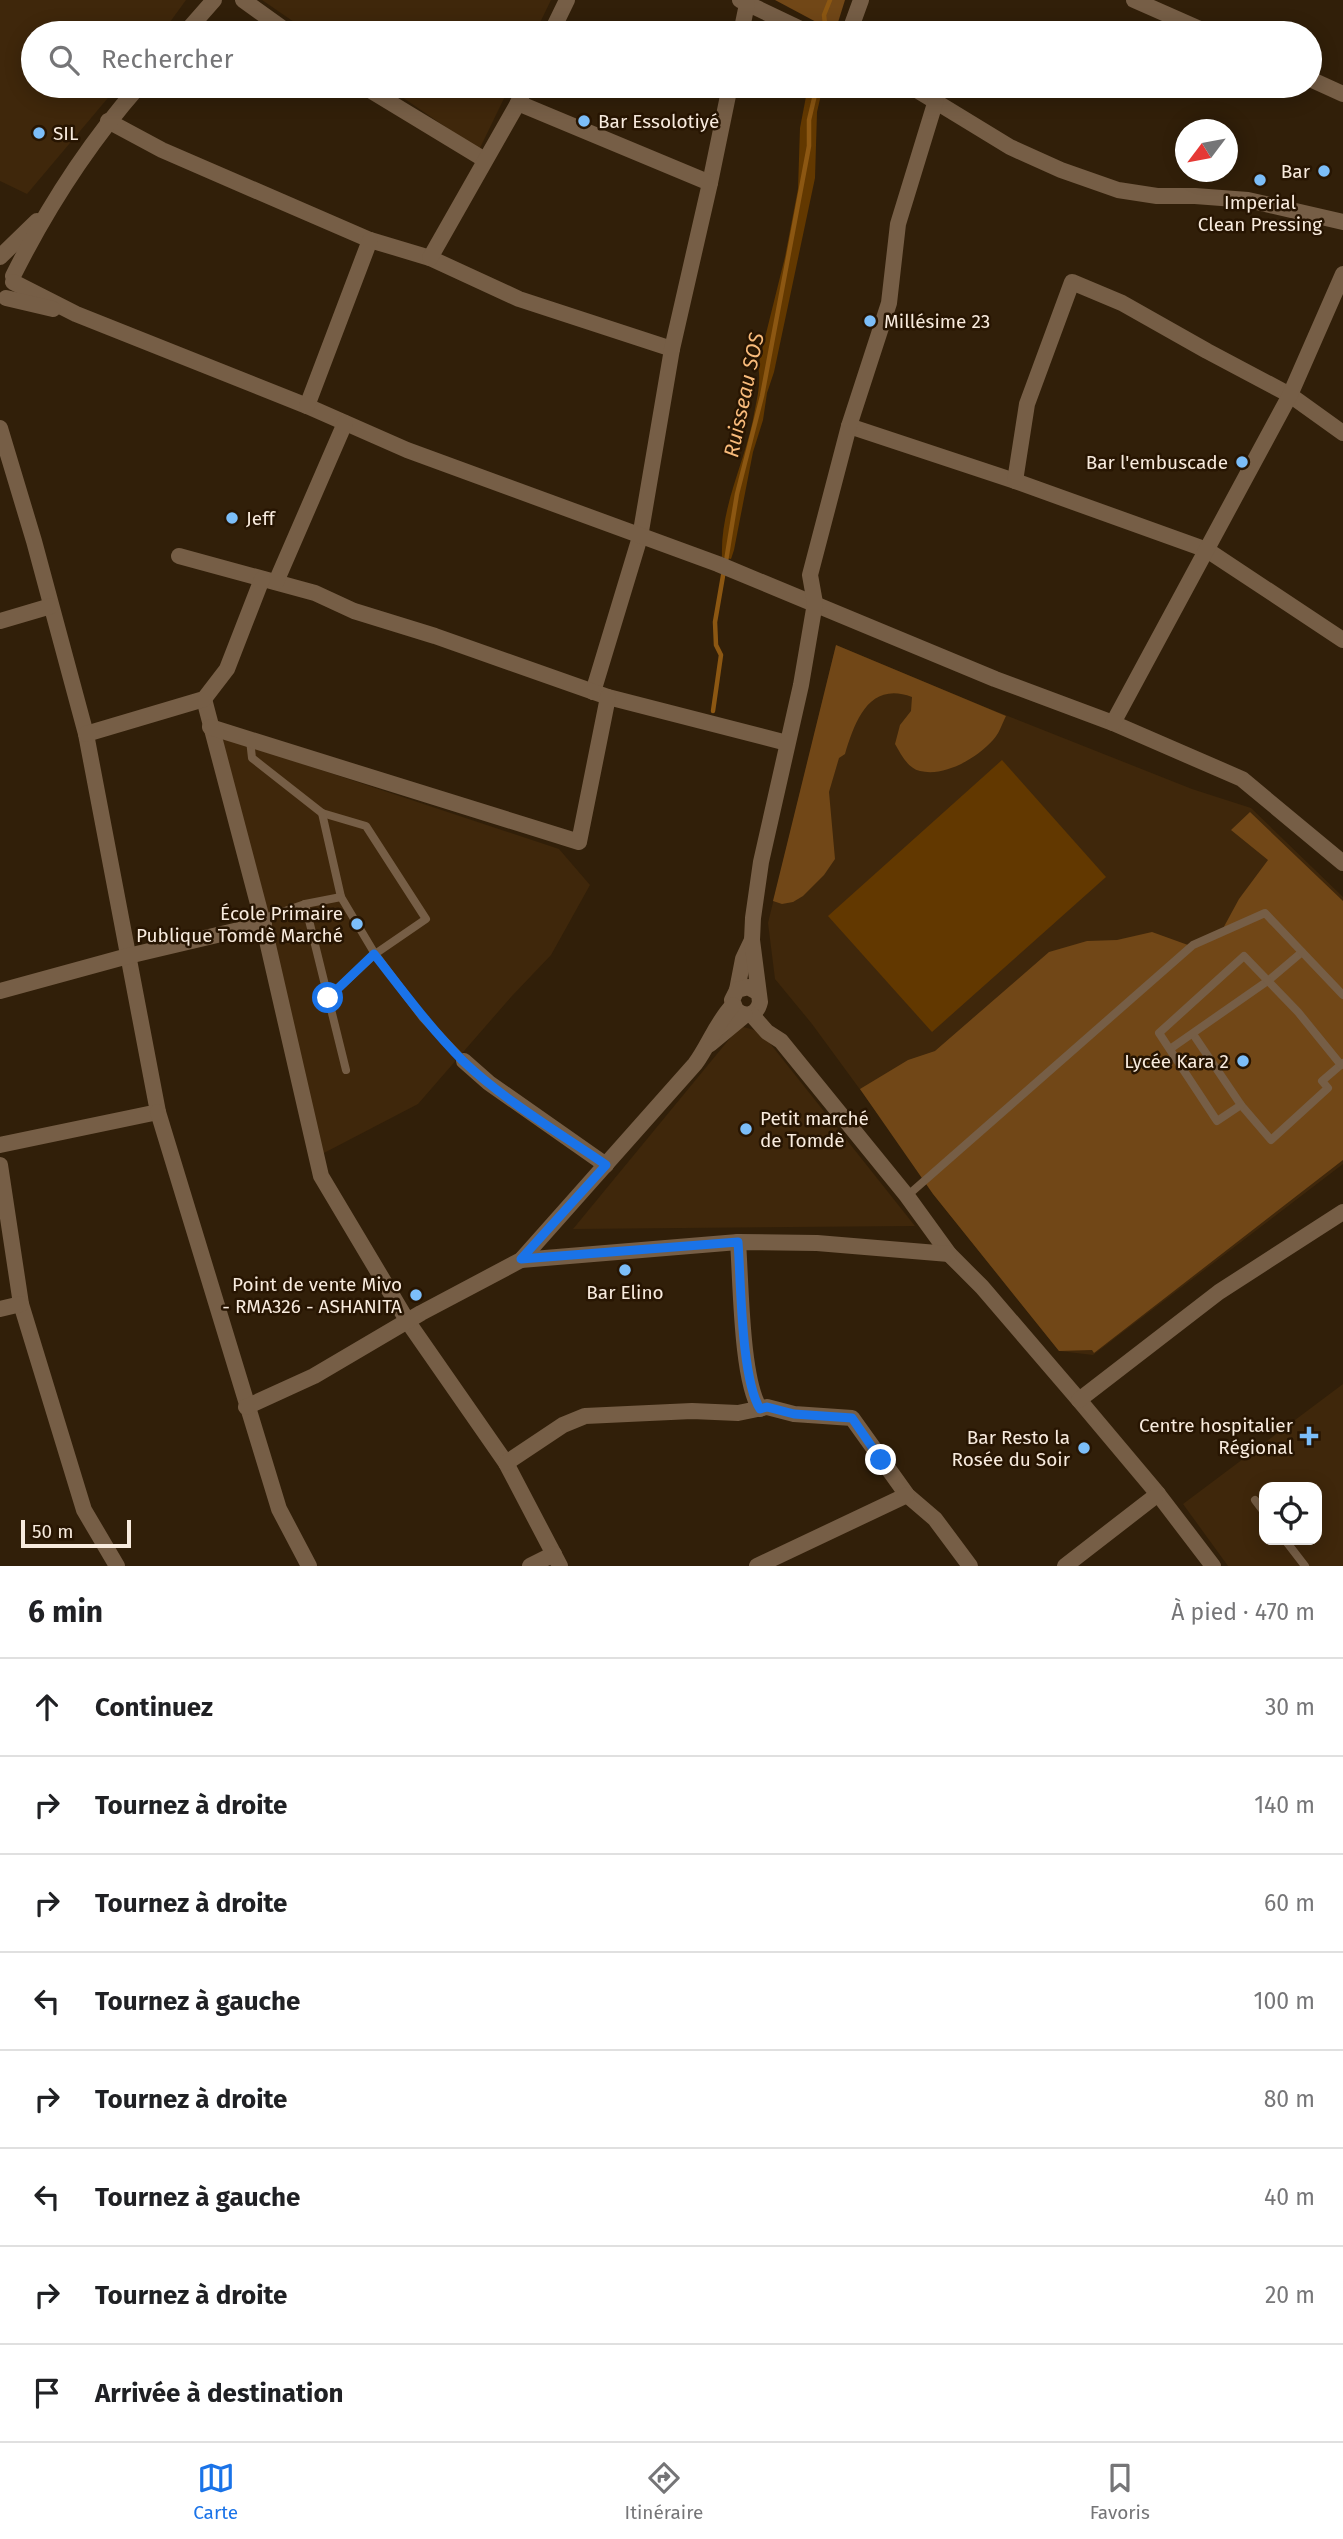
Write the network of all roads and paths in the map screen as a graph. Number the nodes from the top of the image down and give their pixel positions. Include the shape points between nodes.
1 (214, 0) edge
2 (243, 0) edge
3 (567, 0) edge
4 (861, 0) edge
5 (1134, 0) edge
6 (743, 2) edge
7 (196, 21) edge
8 (272, 21) edge
9 (557, 21) edge
10 (742, 21) edge
11 (783, 21) edge
12 (853, 21) edge
13 (1182, 21) edge
14 (1322, 84) edge
15 (1343, 94) edge
16 (128, 98) edge
17 (383, 98) edge
18 (520, 98) edge
19 (728, 98) edge
20 (932, 98) edge
21 (936, 100) junction
22 (518, 103) junction
23 (108, 121) junction
24 (485, 160) junction
25 (710, 183) junction
26 (51, 207) junction
27 (1343, 222) edge
28 (370, 240) junction
29 (430, 258) junction
30 (0, 259) edge
31 (1343, 274) edge
32 (13, 279) junction
33 (3, 300) edge
34 (76, 314) junction
35 (672, 349) junction
36 (1290, 394) junction
37 (307, 407) junction
38 (345, 423) junction
39 (849, 426) junction
40 (0, 428) edge
41 (1343, 433) edge
42 (1015, 481) junction
43 (640, 537) junction
44 (1207, 551) junction
45 (179, 556) dead end
46 (269, 580) junction
47 (815, 603) junction
48 (51, 606) junction
49 (0, 621) edge
50 (1343, 640) edge
51 (600, 695) junction
52 (204, 699) junction
53 (1113, 723) junction
54 (210, 727) junction
55 (86, 734) junction
56 (250, 739) junction
57 (787, 743) junction
58 (322, 813) junction
59 (1343, 863) edge
60 (341, 897) junction
61 (305, 904) junction
62 (263, 921) junction
63 (1302, 952) junction
64 (374, 954) junction
65 (128, 956) junction
66 (1269, 980) junction
67 (0, 991) edge
68 (1343, 995) edge
69 (328, 998) junction
70 (747, 1003) junction
71 (1193, 1034) junction
72 (1170, 1049) junction
73 (464, 1061) joint
74 (1342, 1064) edge
75 (346, 1069) dead end
76 (1241, 1105) junction
77 (158, 1112) junction
78 (0, 1145) edge
79 (0, 1165) edge
80 (606, 1165) junction
81 (907, 1196) junction
82 (1343, 1212) edge
83 (738, 1242) junction
84 (950, 1254) junction
85 (521, 1259) junction
86 (21, 1304) junction
87 (0, 1310) edge
88 (408, 1322) junction
89 (1079, 1400) junction
90 (246, 1407) junction
91 (760, 1409) junction
92 (506, 1463) junction
93 (1158, 1494) junction
94 (907, 1495) junction
95 (1255, 1500) dead end
96 (1259, 1505) edge
97 (1289, 1545) edge
98 (557, 1560) edge
99 (117, 1566) edge
100 (309, 1566) edge
101 (530, 1566) edge
102 (757, 1566) edge
103 (970, 1566) edge
104 (1065, 1566) edge
105 (1213, 1566) edge
106 (1305, 1566) edge

1 - 7 street
2 - 8 street
3 - 9 street
4 - 12 street
5 - 13 street
6 - 10 street
6 - 11 street
14 - 15 street
16 - 23 street
17 - 24 street
18 - 22 street
19 - 25 street
20 - 21 street
21 - 27 street via 1010,147 1118,190 1157,197 1248,200
21 - 39 street via 898,224 889,303
22 - 24 street
22 - 25 street
23 - 26 street
23 - 28 street via 162,150
24 - 29 street
25 - 35 street
26 - 30 street
26 - 32 street
28 - 29 street
28 - 37 street
29 - 35 street via 520,299
30 - 32 street
31 - 36 street
32 - 33 street via 11,293
32 - 34 street
33 - 34 street
34 - 37 street
35 - 43 street
36 - 41 street
36 - 42 street via 1122,303 1072,282 1027,404
36 - 44 street
37 - 38 street
38 - 43 street
38 - 46 street
39 - 42 street
39 - 47 street via 810,575
40 - 48 street
42 - 44 street
43 - 47 street
43 - 51 street
44 - 50 street
44 - 53 street
45 - 46 street
46 - 51 street
46 - 52 street via 227,669
47 - 53 street
47 - 57 street
48 - 49 street
48 - 55 street
51 - 56 street via 579,842
51 - 57 street
52 - 54 street
52 - 55 street
53 - 59 street via 1242,779
54 - 56 street
54 - 62 street
55 - 65 street
56 - 58 lane via 252,758
57 - 70 street via 761,862 752,940 757,964
58 - 60 lane
58 - 64 lane via 366,826 426,919
60 - 61 lane
60 - 64 lane
61 - 62 lane
61 - 69 lane
62 - 65 street
62 - 88 street via 321,1176
63 - 66 lane
63 - 68 lane
63 - 81 lane via 1265,913 1193,945
64 - 69 lane
64 - 73 lane via 423,1018
65 - 67 street
65 - 77 street
66 - 71 lane
66 - 72 lane via 1244,956 1159,1033
66 - 74 lane
69 - 75 lane
70 - 80 street via 719,1020 695,1064
70 - 81 street
71 - 72 lane
71 - 76 lane
72 - 76 lane via 1217,1121
73 - 80 street
74 - 76 lane via 1322,1082 1328,1088 1271,1140
77 - 78 street
77 - 90 street
79 - 86 street
80 - 85 street
81 - 84 street
82 - 89 street via 1219,1292
83 - 84 street
83 - 85 street
83 - 91 street via 745,1348 753,1398
84 - 89 street
85 - 88 street
86 - 87 street
86 - 99 street via 84,1510
88 - 90 street via 314,1376
88 - 92 street
89 - 93 street
90 - 100 street via 279,1509
91 - 92 street via 585,1416 563,1425
91 - 94 street via 852,1418
92 - 98 street
93 - 104 street
93 - 105 street
94 - 102 street
94 - 103 street via 935,1519
95 - 96 lane
97 - 106 lane
98 - 101 street

